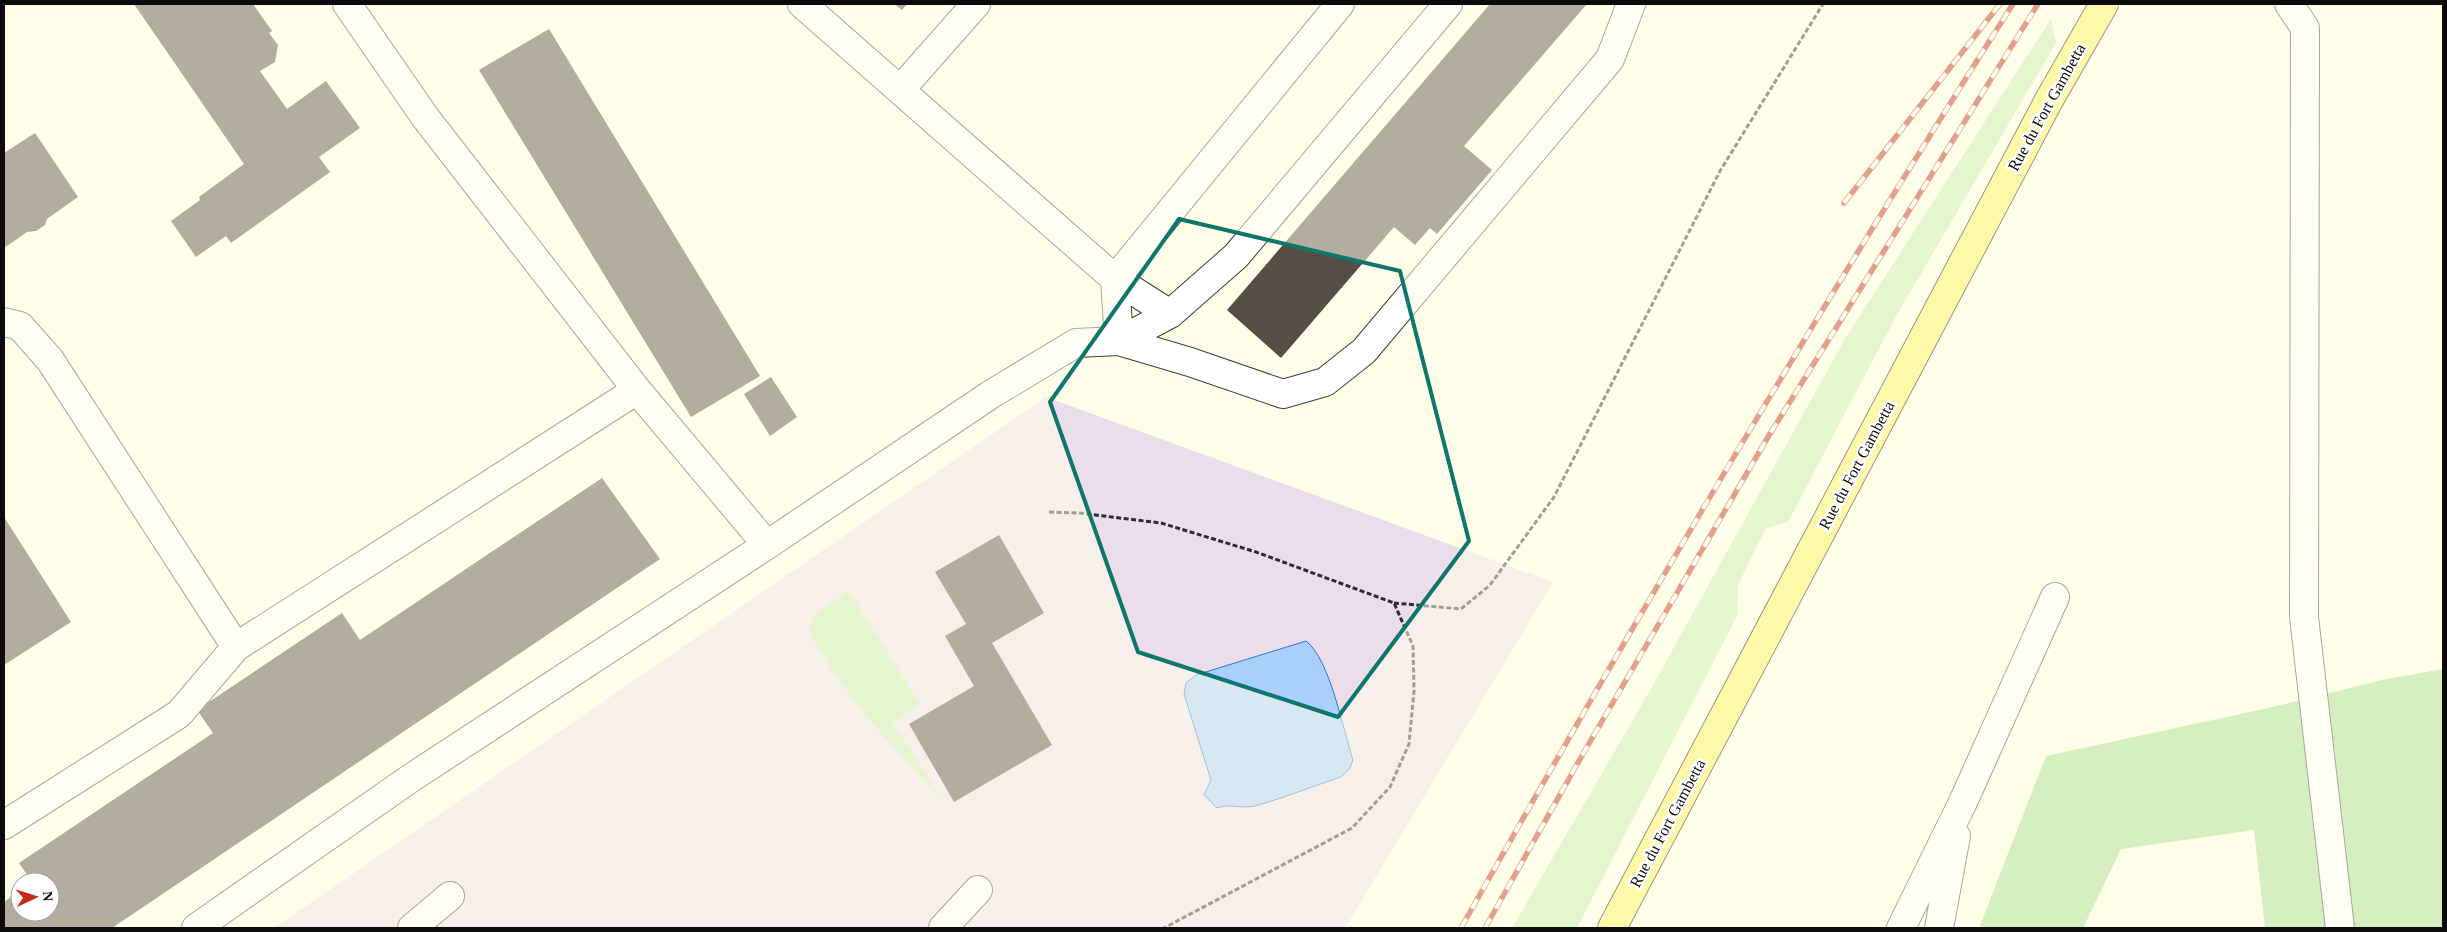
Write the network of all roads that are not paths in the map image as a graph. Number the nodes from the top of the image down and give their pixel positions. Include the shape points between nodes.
1 (346, 4) edge
2 (802, 4) edge
3 (976, 4) edge
4 (1340, 4) edge
5 (1448, 4) edge
6 (1631, 4) edge
7 (2104, 4) edge
8 (2289, 4) edge
9 (900, 90) junction
10 (1115, 279) junction
11 (1170, 314) junction
12 (4, 322) edge
13 (1119, 340) junction
14 (637, 390) junction
15 (767, 546) junction
16 (2055, 597) dead end
17 (236, 647) junction
18 (1963, 802) junction
19 (4, 825) edge
20 (978, 890) dead end
21 (450, 896) dead end
22 (196, 928) edge
23 (412, 928) edge
24 (943, 928) edge
25 (1612, 928) edge
26 (1901, 928) edge
27 (1939, 928) edge
28 (2340, 928) edge

1 - 14 lane via 425,117
2 - 9 lane
3 - 9 lane
4 - 10 lane
5 - 11 lane via 1236,256
6 - 13 lane via 1610,59 1364,351 1326,382 1283,394
7 - 25 main road, Rue du Fort Gambetta via 2044,109
8 - 28 lane via 2305,28 2304,617
9 - 10 lane
10 - 11 lane
10 - 13 lane
11 - 13 lane
12 - 17 lane via 20,326 50,360
13 - 15 lane via 1076,343 1040,363
14 - 15 lane
14 - 17 lane
15 - 22 lane via 411,778
16 - 18 lane
17 - 19 lane via 179,714
18 - 26 lane
18 - 27 lane
20 - 24 lane
21 - 23 lane

